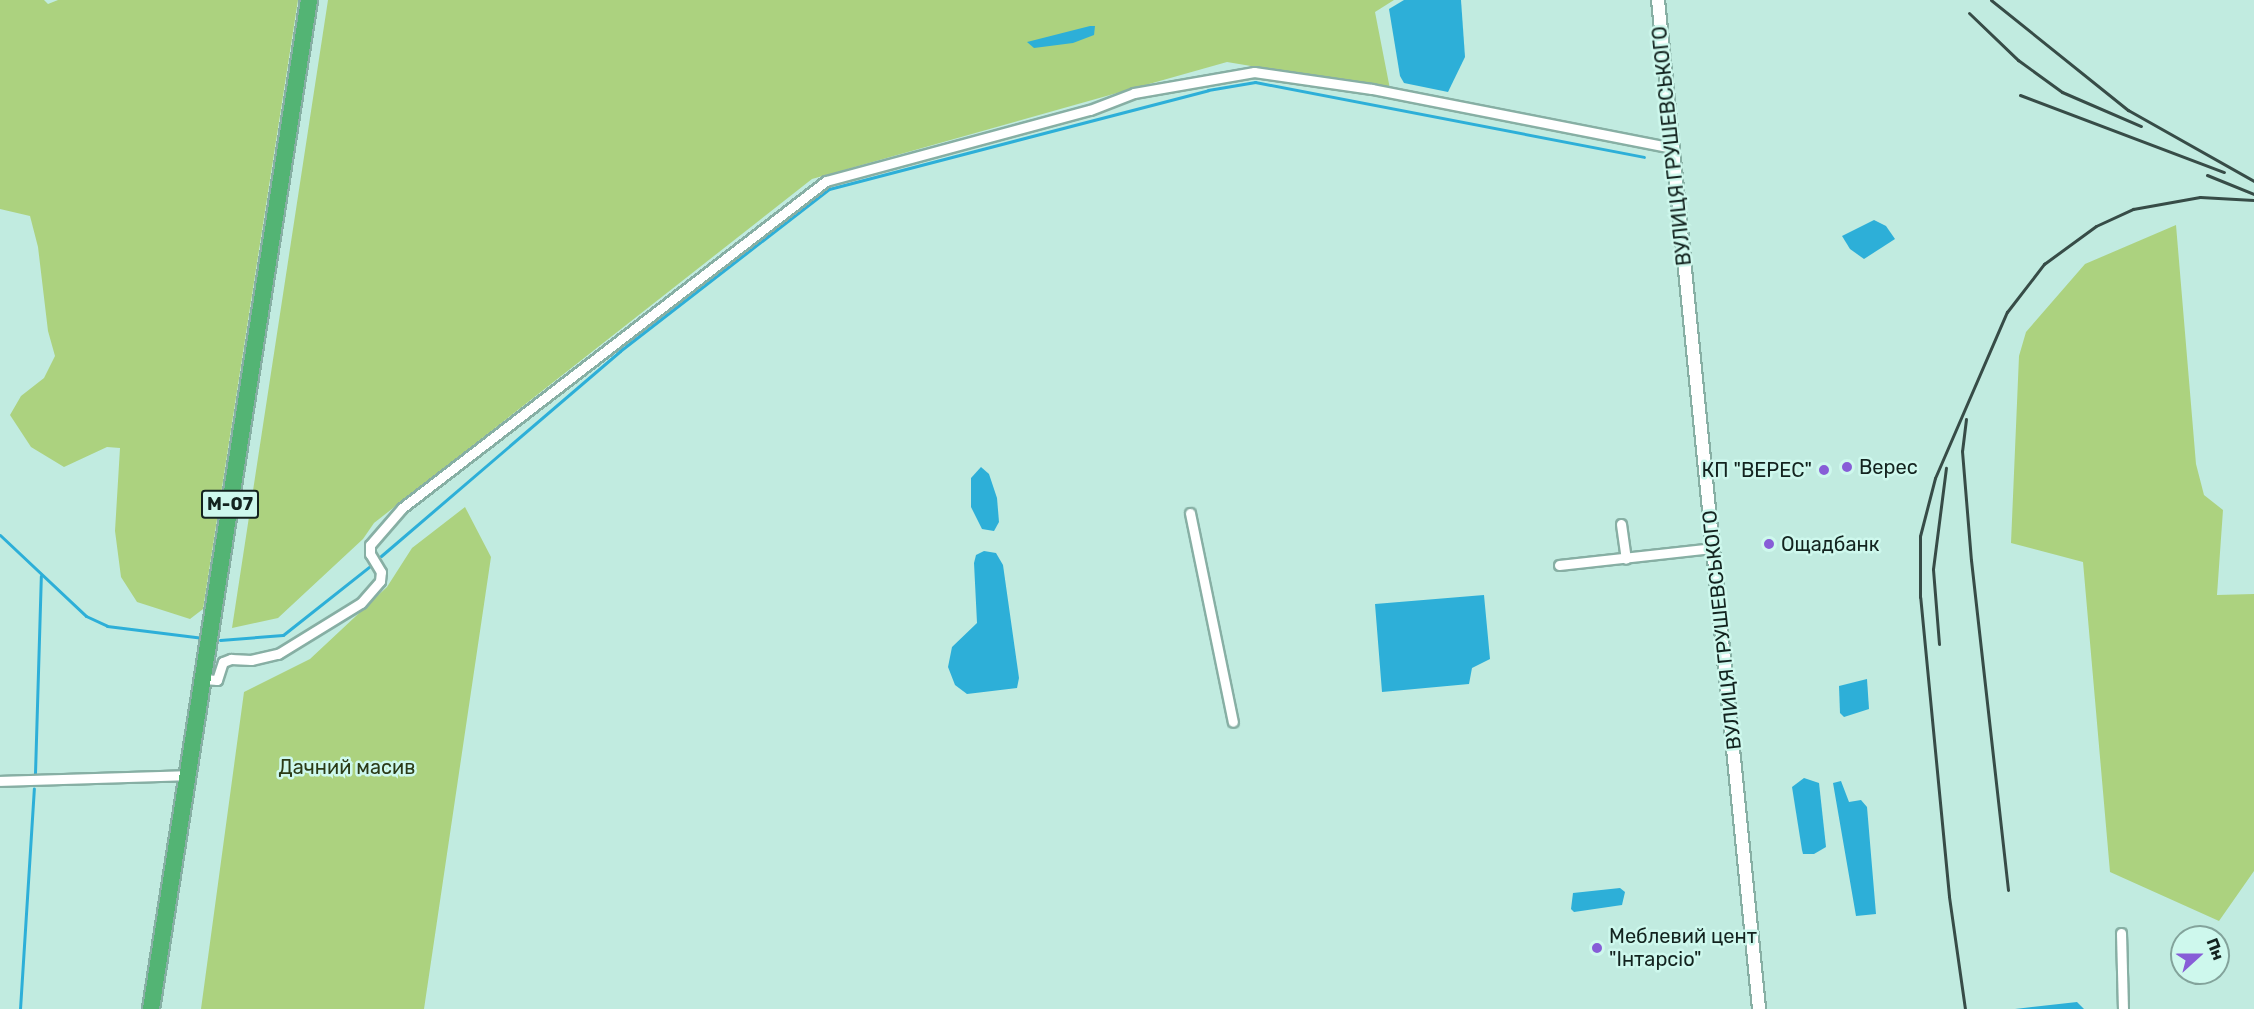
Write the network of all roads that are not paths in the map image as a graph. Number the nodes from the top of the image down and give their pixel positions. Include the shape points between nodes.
1 (309, 0) edge
2 (1658, 0) edge
3 (1672, 148) junction
4 (1190, 513) dead end
5 (1621, 524) dead end
6 (1714, 548) junction
7 (1626, 559) junction
8 (1559, 565) dead end
9 (203, 679) junction
10 (1233, 722) dead end
11 (188, 775) junction
12 (0, 781) edge
13 (2121, 933) dead end
14 (151, 1009) edge
15 (1760, 1009) edge
16 (2123, 1009) edge

1 - 9 highway, М-07
2 - 3 street, ВУЛИЦЯ ГРУШЕВСЬКОГО
3 - 6 street, ВУЛИЦЯ ГРУШЕВСЬКОГО
3 - 9 street via 1372,89 1254,72 1122,96 1090,110 826,181 402,508 370,545 370,554 381,572 380,581 361,603 278,654 251,660 231,659 223,662 217,680
4 - 10 street
5 - 7 street
6 - 7 street
6 - 15 street, ВУЛИЦЯ ГРУШЕВСЬКОГО
7 - 8 street
9 - 11 highway, М-07
11 - 12 street
11 - 14 highway, М-07
13 - 16 street

